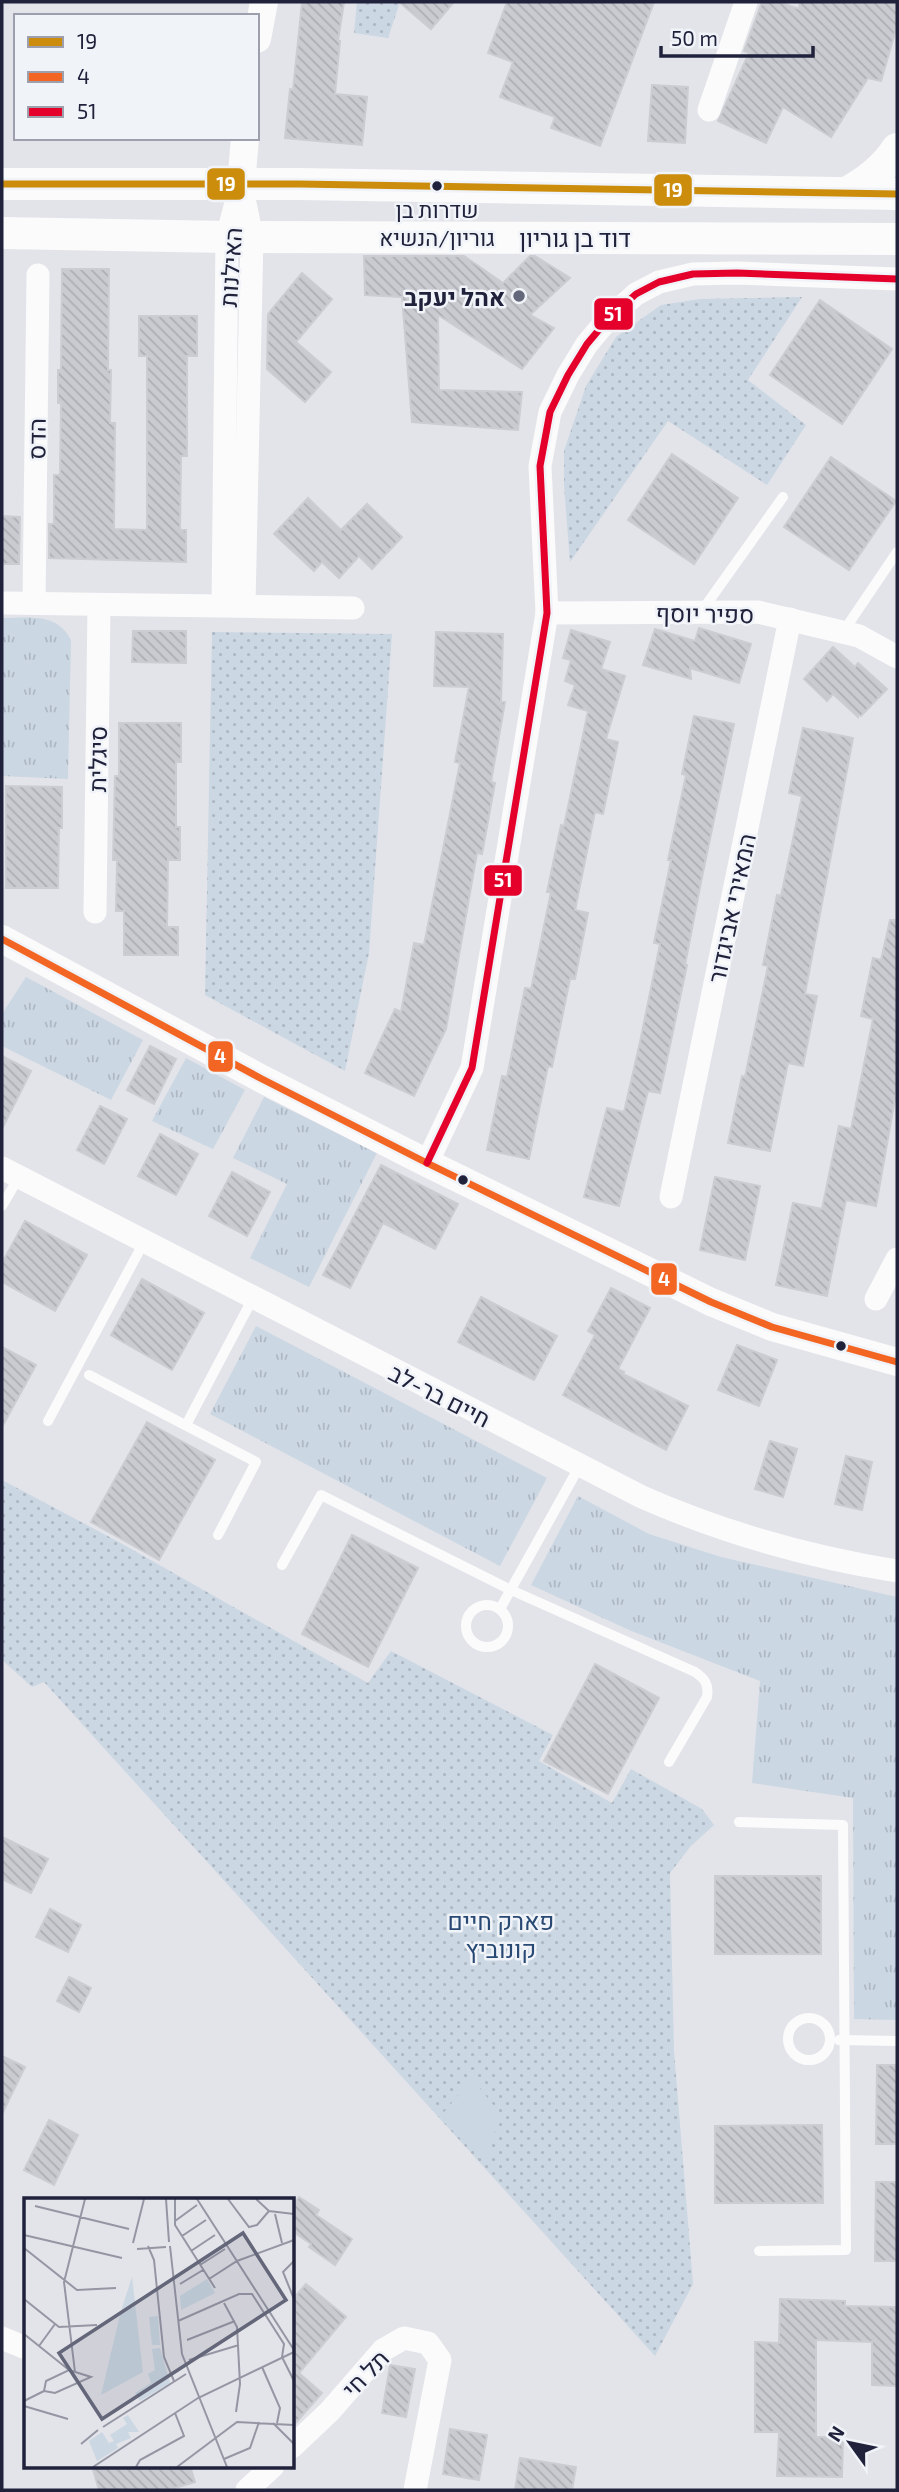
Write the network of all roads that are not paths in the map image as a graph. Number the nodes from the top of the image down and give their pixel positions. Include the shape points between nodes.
1 (264, 2) edge
2 (746, 2) edge
3 (259, 28) edge
4 (709, 110) dead end
5 (245, 140) edge
6 (897, 149) edge
7 (2, 184) edge
8 (241, 184) junction
9 (846, 193) junction
10 (897, 194) edge
11 (2, 233) edge
12 (240, 237) junction
13 (897, 239) edge
14 (38, 275) dead end
15 (897, 279) edge
16 (783, 497) dead end
17 (897, 552) edge
18 (2, 603) edge
19 (34, 603) junction
20 (234, 605) junction
21 (99, 606) junction
22 (353, 608) dead end
23 (547, 612) junction
24 (701, 612) junction
25 (790, 619) junction
26 (843, 632) junction
27 (897, 657) edge
28 (95, 912) dead end
29 (2, 939) edge
30 (427, 1163) junction
31 (10, 1172) edge
32 (671, 1197) dead end
33 (2, 1206) edge
34 (144, 1242) junction
35 (897, 1259) edge
36 (253, 1298) junction
37 (876, 1299) dead end
38 (892, 1358) edge
39 (89, 1375) dead end
40 (48, 1421) dead end
41 (186, 1425) junction
42 (579, 1466) junction
43 (218, 1535) dead end
44 (282, 1565) dead end
45 (897, 1571) edge
46 (511, 1590) junction
47 (500, 1609) dead end
48 (669, 1762) dead end
49 (738, 1822) dead end
50 (830, 2040) dead end
51 (845, 2040) junction
52 (897, 2041) edge
53 (759, 2251) dead end
54 (2, 2338) edge
55 (24, 2347) edge
56 (294, 2445) edge
57 (271, 2468) edge
58 (247, 2490) edge
59 (415, 2490) edge

1 - 3 street
2 - 4 street
5 - 8 street
6 - 9 main road via 868,181
7 - 8 main road, דוד בן גוריון
8 - 9 main road, דוד בן גוריון
8 - 12 street, האילנות
9 - 10 main road, דוד בן גוריון
11 - 12 main road, דוד בן גוריון
12 - 13 main road, דוד בן גוריון
12 - 20 street, האילנות
14 - 19 street, הדס
15 - 23 street via 693,274 659,282 608,318 587,344 550,412 540,466
16 - 24 lane
17 - 26 lane
18 - 19 street
19 - 21 street
20 - 21 street
20 - 22 street
21 - 28 street, סיגלית
23 - 24 street, ספיר יוסף
23 - 30 street via 472,1068
24 - 25 street, ספיר יוסף via 758,611
25 - 26 street, ספיר יוסף
25 - 32 street, המאירי אביגדור
26 - 27 street, ספיר יוסף
29 - 30 street
30 - 38 street via 772,1327
31 - 33 lane
31 - 34 street, חיים בר-לב
34 - 36 street, חיים בר-לב
34 - 40 lane
35 - 37 street
36 - 41 lane
36 - 42 street, חיים בר-לב
39 - 41 lane
41 - 43 lane via 256,1462
42 - 45 street, חיים בר-לב via 660,1505 736,1534
42 - 46 lane
44 - 46 lane via 321,1495
46 - 47 lane
46 - 48 lane via 705,1679 707,1698
49 - 51 lane via 843,1825
50 - 51 lane
51 - 52 lane
51 - 53 lane via 846,2250
54 - 55 street
56 - 59 street, תל חי via 383,2350 404,2338 428,2343 440,2361
57 - 58 street

